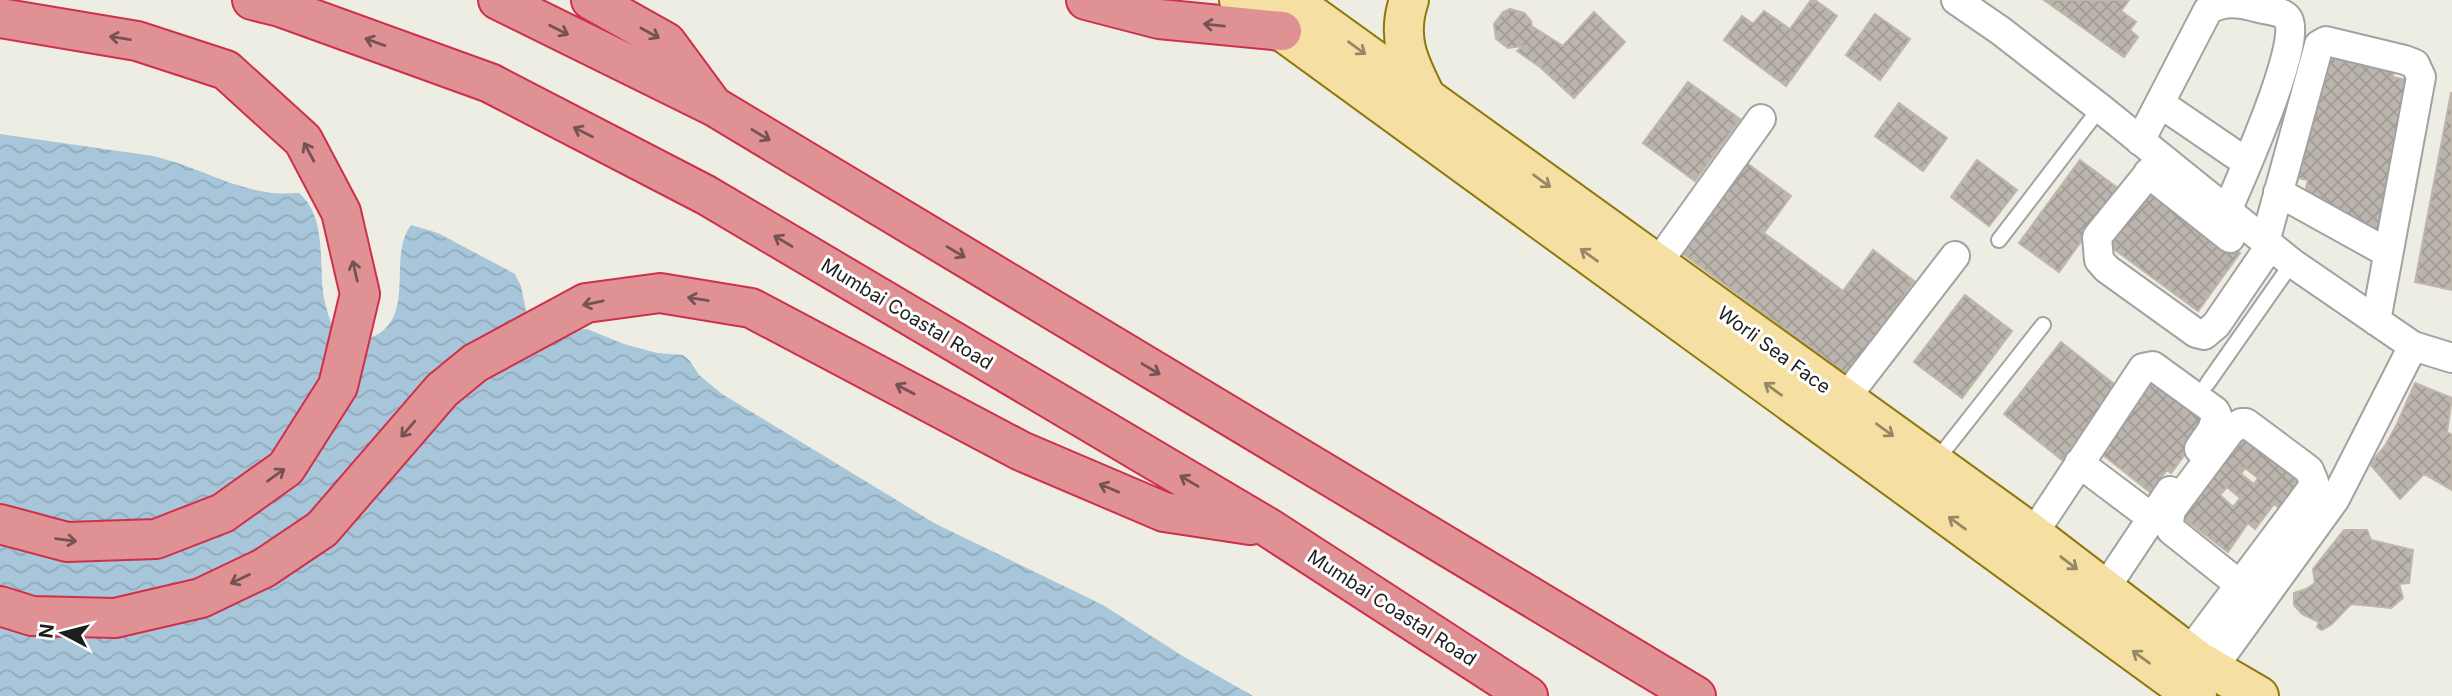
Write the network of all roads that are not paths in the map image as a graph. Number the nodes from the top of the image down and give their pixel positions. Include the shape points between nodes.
1 (252, 0) edge
2 (498, 0) edge
3 (590, 0) edge
4 (1086, 0) edge
5 (1409, 0) edge
6 (1956, 0) edge
7 (1278, 7) edge
8 (0, 18) edge
9 (1426, 97) junction
10 (2161, 104) junction
11 (715, 107) junction
12 (2100, 108) junction
13 (1761, 119) dead end
14 (2150, 157) junction
15 (2246, 162) junction
16 (2278, 192) junction
17 (2227, 211) junction
18 (1999, 240) dead end
19 (2271, 253) junction
20 (2388, 253) junction
21 (1955, 256) dead end
22 (1657, 264) junction
23 (2376, 321) junction
24 (2043, 325) dead end
25 (2413, 346) junction
26 (2452, 358) edge
27 (2207, 384) dead end
28 (1844, 400) junction
29 (2079, 463) junction
30 (1933, 465) junction
31 (2152, 518) junction
32 (0, 524) edge
33 (1269, 528) junction
34 (2033, 534) junction
35 (2240, 585) junction
36 (2104, 590) junction
37 (0, 606) edge
38 (2199, 673) edge
39 (1528, 696) edge
40 (1696, 696) edge
41 (2259, 696) edge

33 -> 1 highway, Mumbai Coastal Road via 706,195 490,83
2 -> 11 highway
3 -> 11 highway via 666,42
7 -> 4 highway via 1159,19
5 - 9 main road via 1403,40
6 - 12 street
7 -> 9 main road, Worli Sea Face
38 -> 7 main road, Worli Sea Face via 2182,687
32 -> 8 highway via 67,542 156,539 223,513 286,468 338,386 360,294 341,212 303,140 226,70 137,41
9 -> 22 main road, Worli Sea Face
10 - 14 street
10 - 15 street
10 - 15 street via 2214,6 2221,1 2242,3 2282,13 2291,26 2283,71
11 -> 40 highway
12 - 14 street
12 - 18 lane
13 - 22 street
14 - 17 street
14 - 19 street
14 - 19 street via 2097,237 2099,260 2107,269 2204,335
15 - 17 street
16 - 19 street
16 - 20 street
16 - 20 street via 2319,45 2326,41 2415,64 2421,77
17 - 19 street
19 - 23 street
19 - 27 lane
20 - 23 street
21 - 28 street
22 - 28 main road, Worli Sea Face
23 - 25 street
24 - 30 lane
25 - 26 street
25 - 38 street via 2336,499
28 -> 30 main road, Worli Sea Face
29 - 31 street
29 - 31 street via 2147,366 2215,411 2212,430
29 - 34 street
30 - 34 main road, Worli Sea Face
31 - 36 street
33 -> 37 highway via 1164,512 1021,451 751,308 660,293 586,303 475,363 442,390 322,529 264,568 201,598 115,618 32,616
33 - 39 highway, Mumbai Coastal Road
34 -> 36 main road, Worli Sea Face
35 - 35 street via 2314,482 2309,470 2246,423 2230,431 2171,510 2169,521 2171,530
35 - 38 street
36 - 38 main road, Worli Sea Face
38 - 41 main road, Worli Sea Face

